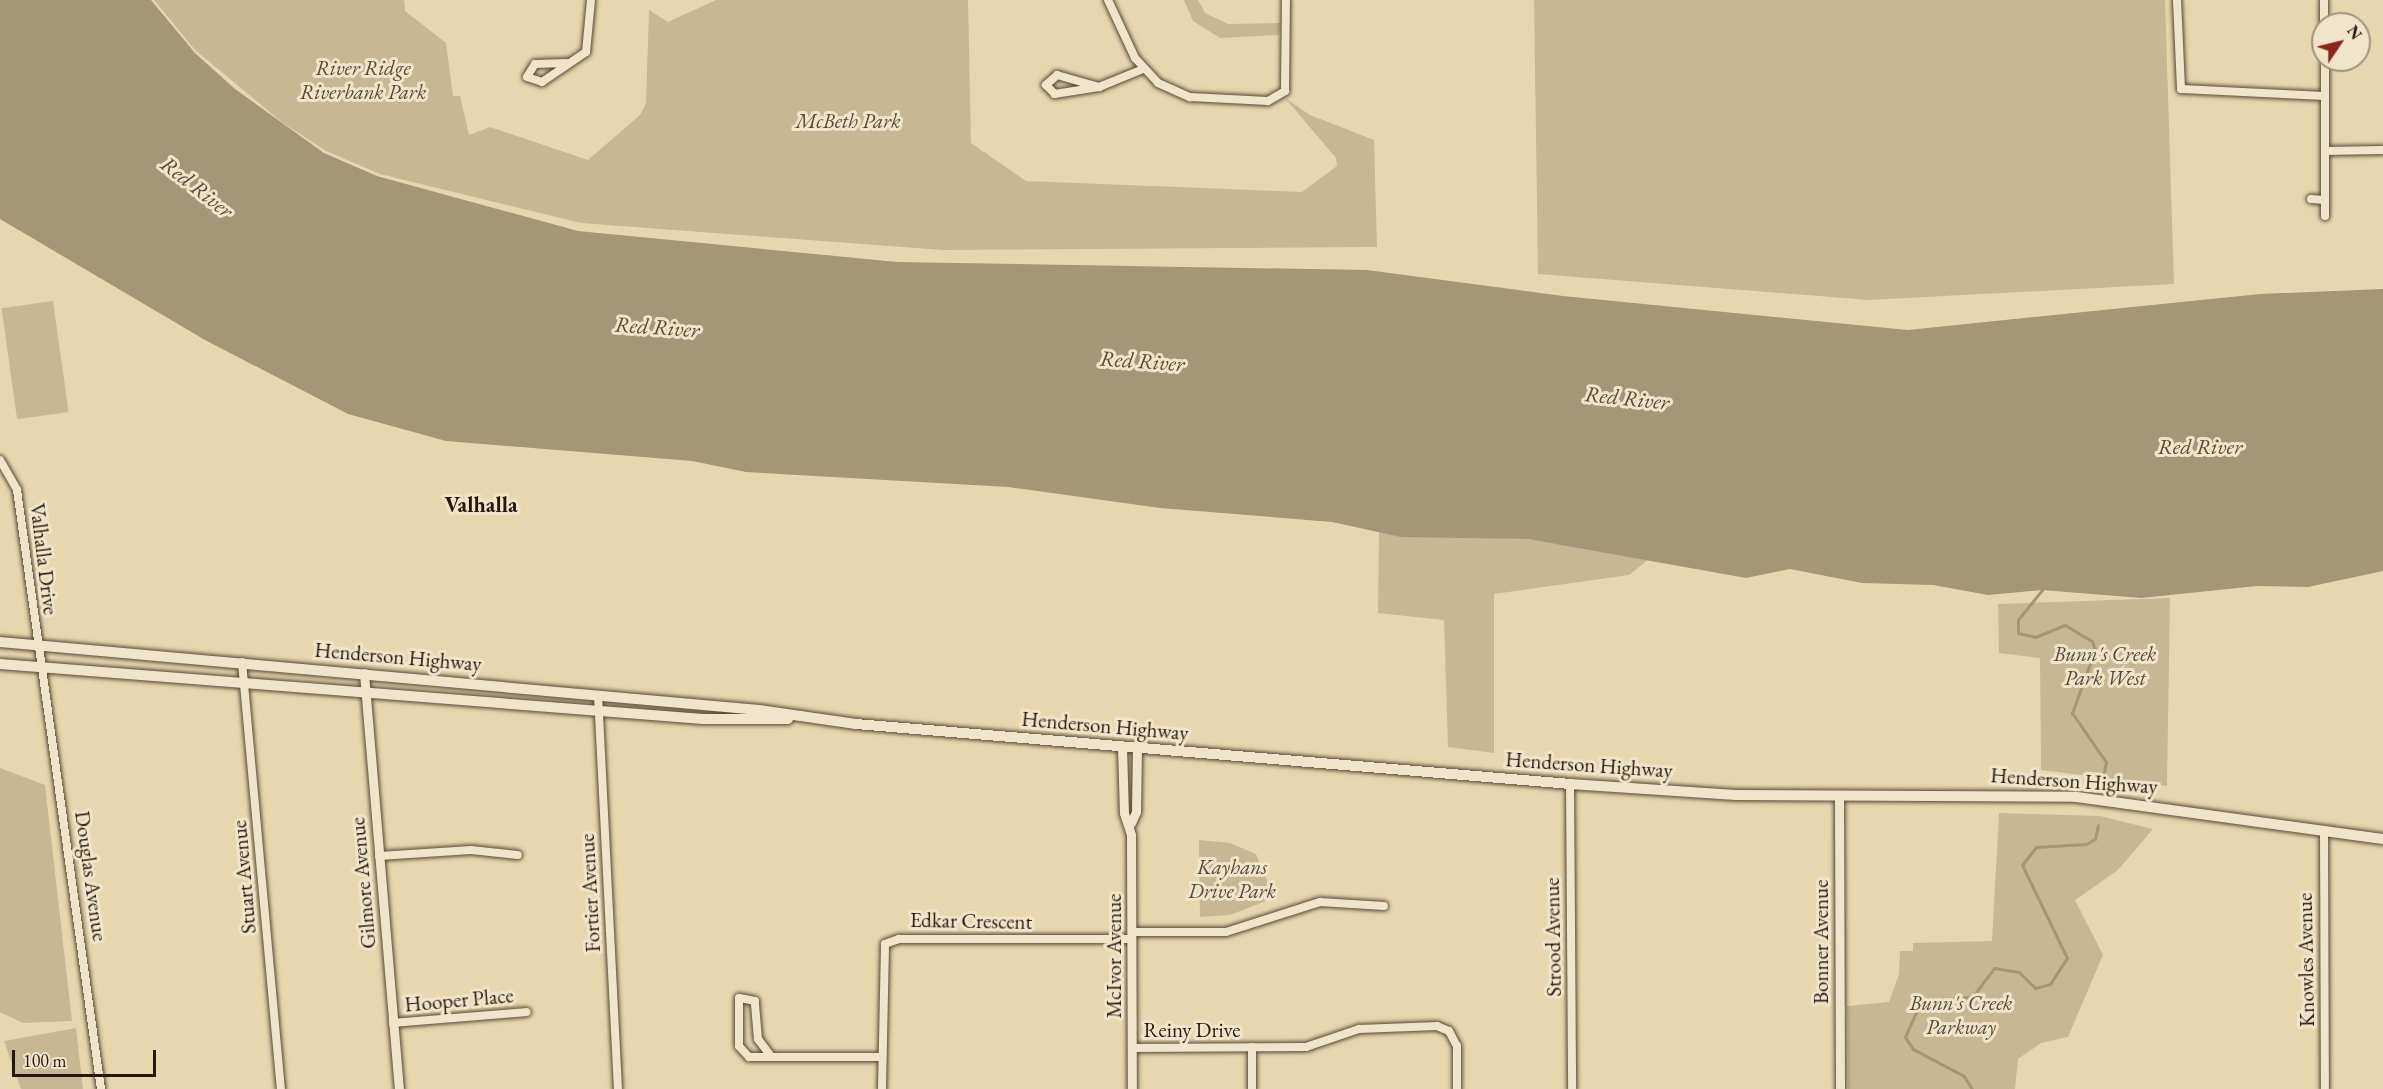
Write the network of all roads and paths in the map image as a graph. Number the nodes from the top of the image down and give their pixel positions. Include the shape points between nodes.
1 (591, 0) edge
2 (1108, 0) edge
3 (1286, 0) edge
4 (2177, 0) edge
5 (566, 63) junction
6 (1143, 69) junction
7 (2325, 72) edge
8 (1099, 87) junction
9 (2325, 96) junction
10 (2383, 150) edge
11 (2325, 151) junction
12 (2310, 199) dead end
13 (2325, 200) junction
14 (2325, 216) dead end
15 (0, 460) edge
16 (0, 642) edge
17 (38, 644) junction
18 (242, 662) junction
19 (0, 664) edge
20 (44, 667) junction
21 (364, 673) junction
22 (244, 681) junction
23 (365, 691) junction
24 (598, 695) junction
25 (597, 712) junction
26 (791, 718) junction
27 (1122, 747) junction
28 (1137, 748) junction
29 (1570, 784) junction
30 (1839, 795) junction
31 (1131, 823) junction
32 (2324, 830) junction
33 (2383, 839) edge
34 (518, 855) dead end
35 (379, 856) junction
36 (1384, 906) dead end
37 (1132, 935) junction
38 (527, 1012) dead end
39 (393, 1023) junction
40 (1252, 1047) junction
41 (1132, 1048) junction
42 (770, 1055) junction
43 (881, 1057) junction
44 (101, 1089) edge
45 (281, 1089) edge
46 (399, 1089) edge
47 (618, 1089) edge
48 (882, 1089) edge
49 (1132, 1089) edge
50 (1252, 1089) edge
51 (1457, 1089) edge
52 (1572, 1089) edge
53 (1840, 1089) edge
54 (2325, 1089) edge

1 - 5 street via 591,44
2 - 6 street
3 - 6 street via 1286,84 1274,100 1191,97 1167,88
4 - 9 street via 2181,89
5 - 5 street via 535,64 527,77 542,82
6 - 8 street
7 - 9 street
8 - 8 street via 1058,75 1046,85 1055,94
9 - 11 street
10 - 11 street
11 - 13 street
12 - 13 street
13 - 14 street
15 - 17 street, Valhalla Drive via 17,490
16 - 17 main road, Henderson Highway
17 - 18 main road, Henderson Highway
17 - 20 street, Valhalla Drive
18 - 21 main road, Henderson Highway
18 - 22 street, Stuart Avenue
19 - 20 main road, Henderson Highway
20 - 22 main road, Henderson Highway
20 - 44 street, Douglas Avenue
21 - 23 street, Gilmore Avenue
21 - 24 main road, Henderson Highway
22 - 23 main road, Henderson Highway
22 - 45 street, Stuart Avenue
23 - 25 main road, Henderson Highway
23 - 35 street, Gilmore Avenue
24 - 25 street, Fortier Avenue
24 - 26 main road, Henderson Highway via 759,710
25 - 26 main road, Henderson Highway via 770,723
25 - 47 street, Fortier Avenue
26 - 27 main road, Henderson Highway
27 - 28 main road, Henderson Highway
27 - 31 street, McIvor Avenue via 1124,813
28 - 29 main road, Henderson Highway
28 - 31 street, McIvor Avenue via 1136,812
29 - 30 main road, Henderson Highway via 1736,795
29 - 52 street, Strood Avenue
30 - 32 main road, Henderson Highway via 2076,797
30 - 53 street, Bonner Avenue
31 - 37 street, McIvor Avenue
32 - 33 main road, Henderson Highway
32 - 54 street, Knowles Avenue
34 - 35 street via 471,850
35 - 39 street, Gilmore Avenue
36 - 37 street via 1320,902 1226,932
37 - 41 street, McIvor Avenue
37 - 43 street, Edkar Crescent via 892,940 881,958
38 - 39 street, Hooper Place
39 - 46 street, Gilmore Avenue
40 - 41 street, Reiny Drive
40 - 50 street, Reiny Drive
40 - 51 street, Reiny Drive via 1306,1047 1377,1027 1437,1026 1449,1031 1457,1046
41 - 49 street, McIvor Avenue
42 - 42 street via 748,1056 739,1046 735,1005 739,998 755,1001 758,1039
42 - 43 street
43 - 48 street, Edkar Crescent

